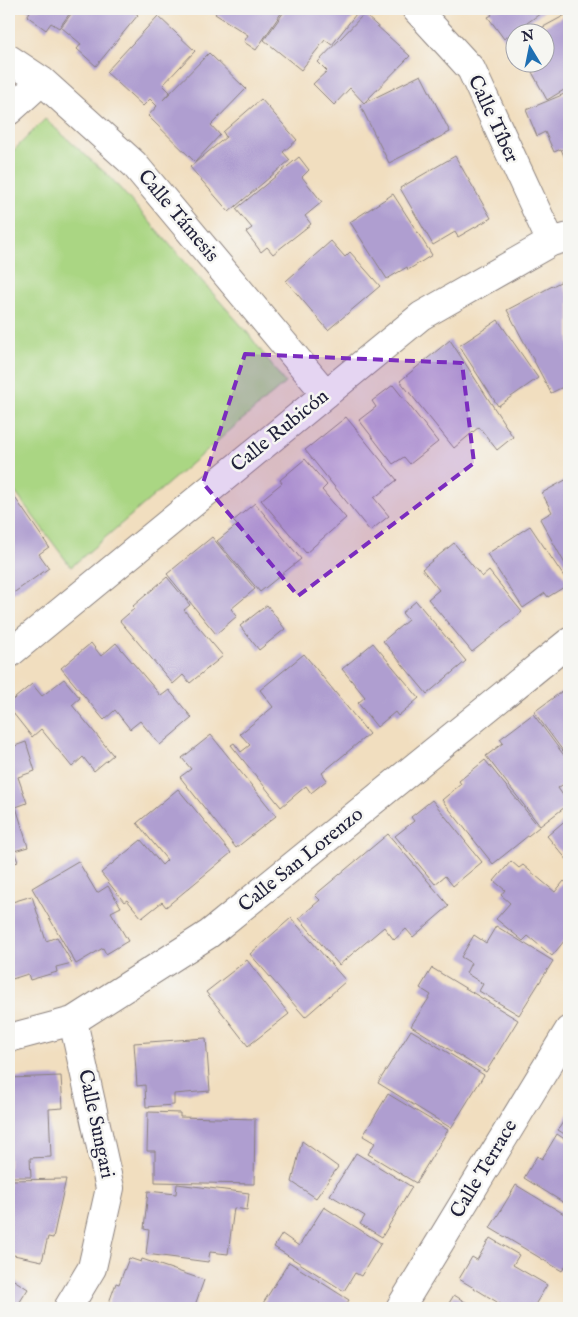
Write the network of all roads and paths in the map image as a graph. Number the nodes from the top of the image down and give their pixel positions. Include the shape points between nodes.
1 (416, 9) edge
2 (9, 59) edge
3 (42, 81) junction
4 (9, 111) edge
5 (560, 239) edge
6 (326, 394) junction
7 (569, 642) edge
8 (9, 654) edge
9 (73, 1021) junction
10 (569, 1032) edge
11 (9, 1038) edge
12 (68, 1308) edge
13 (400, 1308) edge

1 - 5 street, Calle Tíber via 471,69
2 - 3 street, Calle Támesis
3 - 4 street
3 - 6 street, Calle Támesis via 134,164
5 - 6 street, Calle Rubicón via 421,316
6 - 8 street, Calle Rubicón
7 - 9 street, Calle San Lorenzo via 209,934
9 - 11 street, Calle San Lorenzo
9 - 12 street, Calle Sungari via 110,1188 92,1268
10 - 13 street, Calle Terrace

